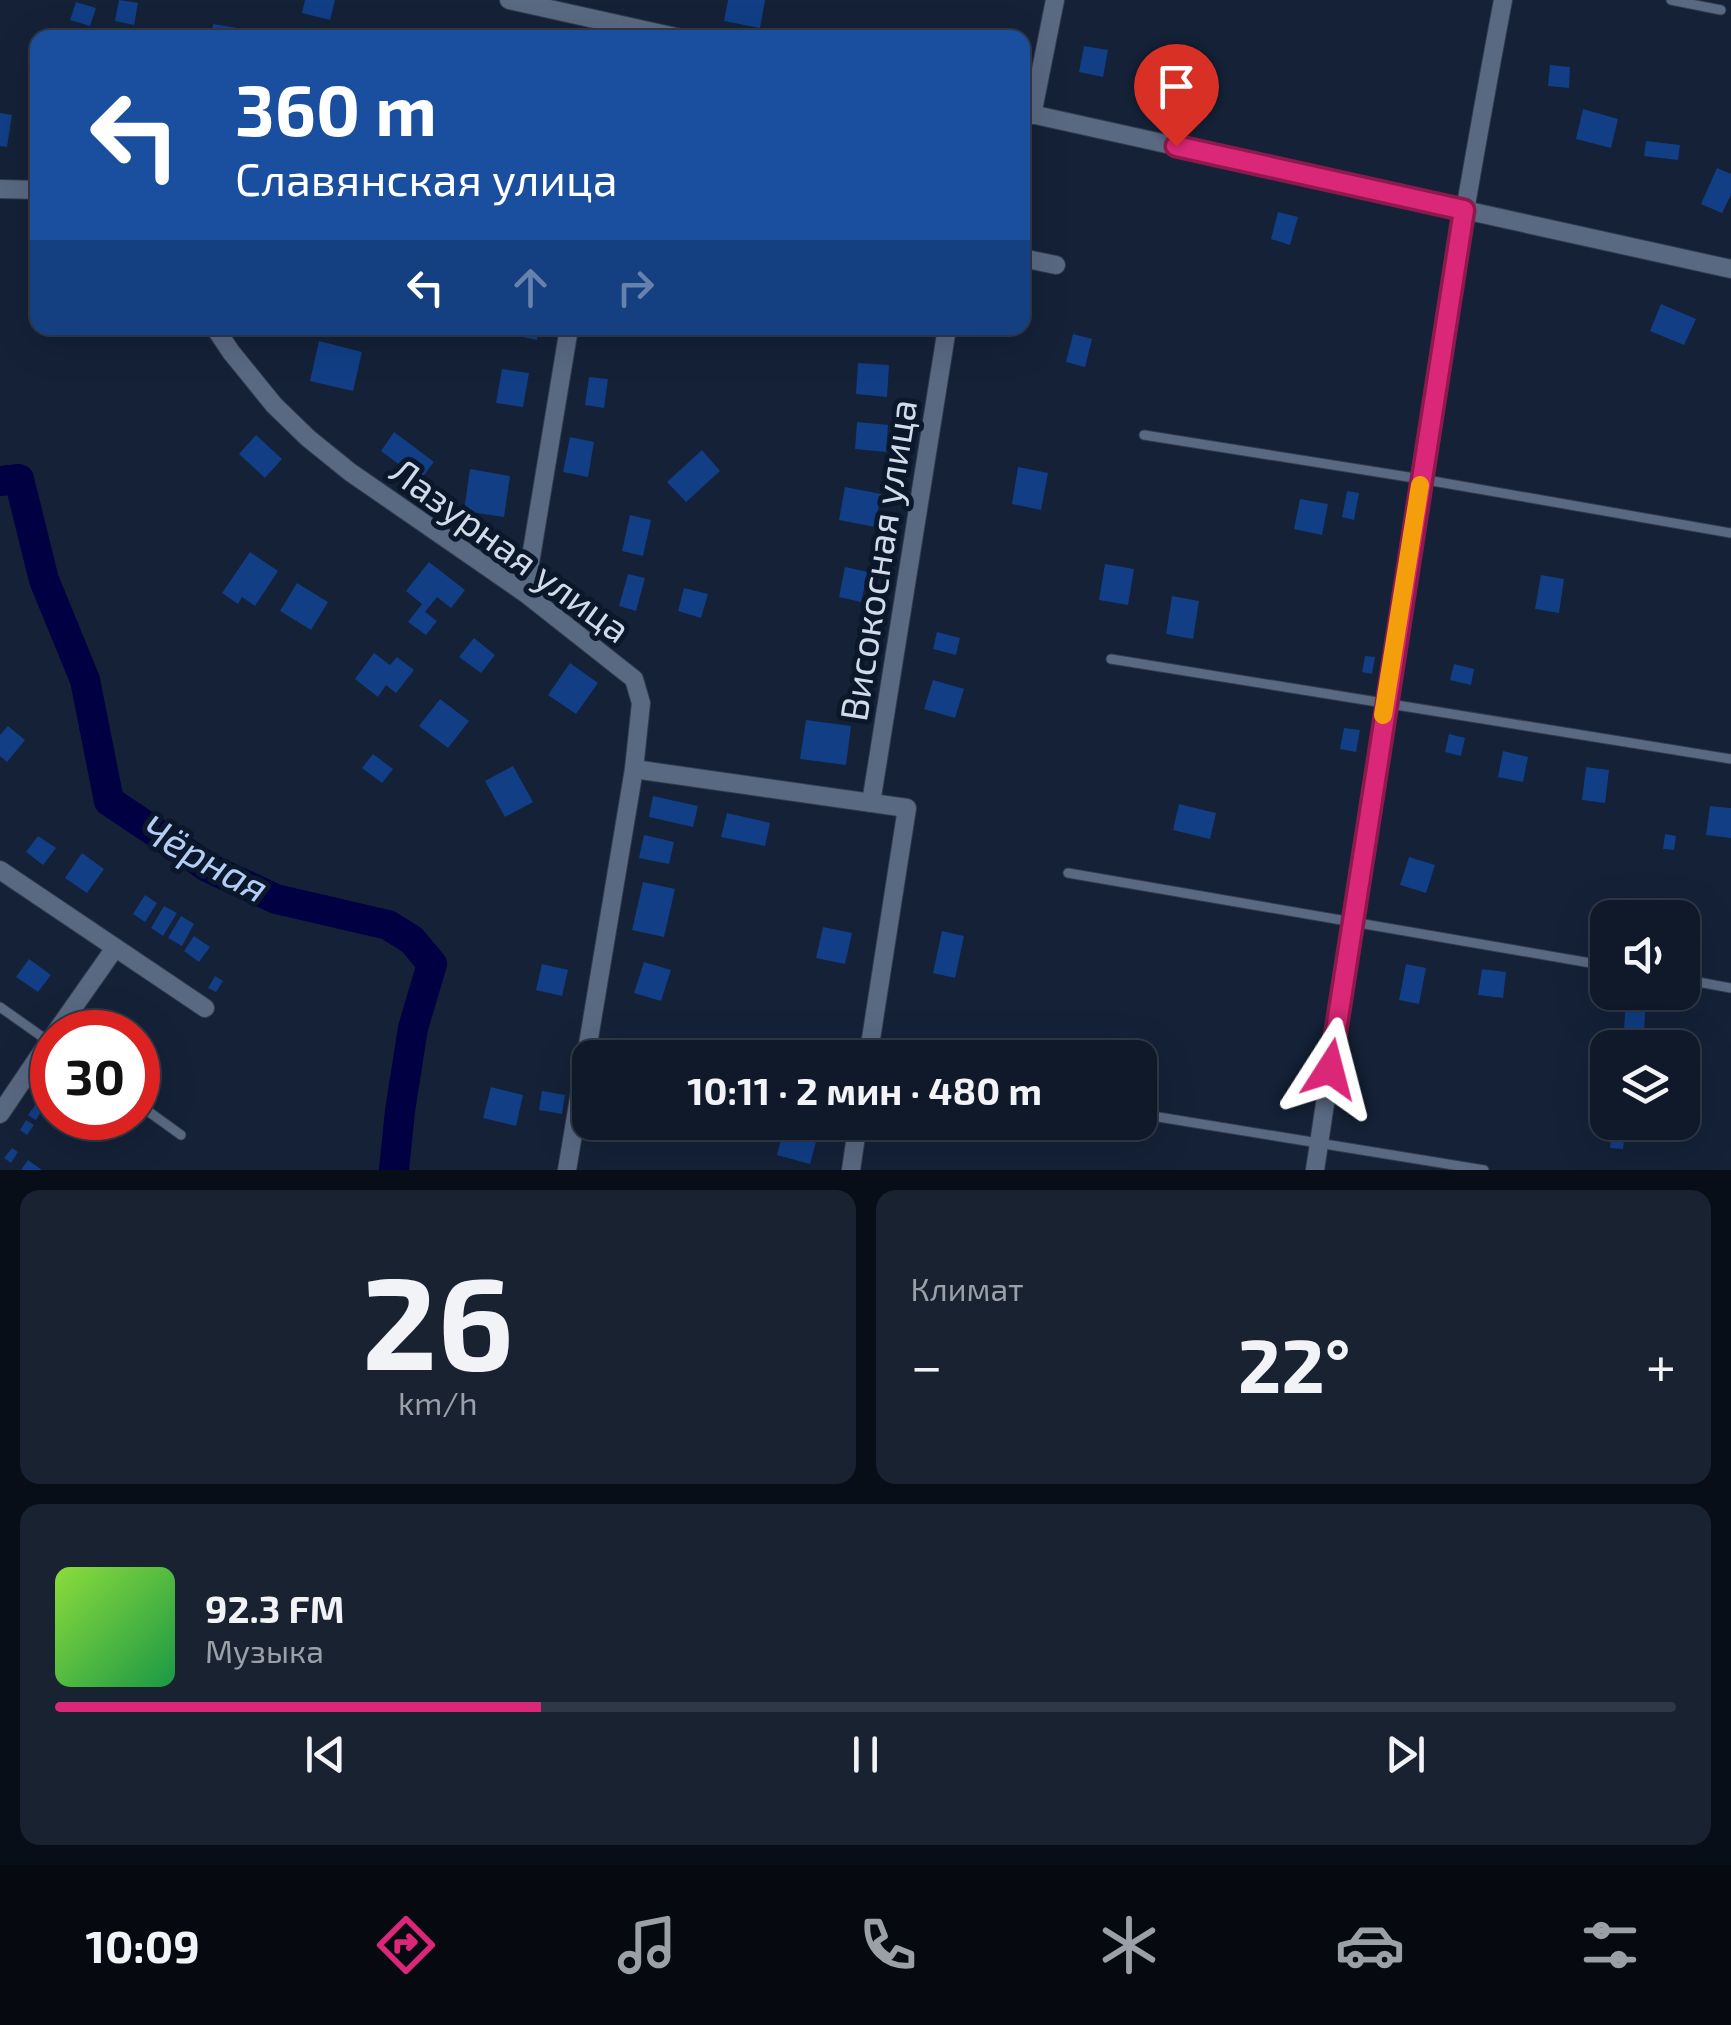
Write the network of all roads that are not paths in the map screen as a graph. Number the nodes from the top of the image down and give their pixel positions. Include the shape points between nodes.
1 (509, 0) edge
2 (1055, 0) edge
3 (1503, 0) edge
4 (1671, 0) edge
5 (1721, 10) dead end
6 (644, 30) edge
7 (1030, 102) edge
8 (1030, 115) edge
9 (0, 189) edge
10 (30, 190) edge
11 (1464, 210) junction
12 (1030, 260) edge
13 (1056, 265) dead end
14 (1731, 268) edge
15 (220, 335) edge
16 (236, 335) edge
17 (568, 335) edge
18 (946, 335) edge
19 (231, 352) junction
20 (1144, 435) dead end
21 (1421, 479) junction
22 (1731, 533) edge
23 (525, 593) junction
24 (1111, 658) dead end
25 (1385, 704) junction
26 (1731, 759) edge
27 (634, 769) junction
28 (872, 803) junction
29 (0, 870) edge
30 (1068, 873) dead end
31 (1352, 922) junction
32 (115, 948) junction
33 (1590, 963) edge
34 (1700, 982) edge
35 (1731, 988) edge
36 (0, 1008) edge
37 (205, 1008) dead end
38 (72, 1010) edge
39 (30, 1026) edge
40 (871, 1040) edge
41 (30, 1071) edge
42 (0, 1114) edge
43 (1157, 1117) edge
44 (160, 1120) edge
45 (181, 1135) dead end
46 (855, 1140) edge
47 (1319, 1143) junction
48 (567, 1170) edge
49 (851, 1170) edge
50 (1315, 1170) edge
51 (1484, 1170) edge

1 - 6 street
2 - 7 street
3 - 11 street
4 - 5 lane
8 - 11 street
9 - 10 street
11 - 14 street
11 - 21 street
12 - 13 street
15 - 19 street, Лазурная улица
16 - 19 street
17 - 23 street
18 - 28 street, Високосная улица
19 - 23 street, Лазурная улица via 308,438
20 - 21 lane
21 - 22 lane
21 - 25 street
23 - 27 street, Лазурная улица via 634,679 641,703
24 - 25 lane
25 - 26 lane
25 - 31 street
27 - 28 street
27 - 48 street, Лазурная улица
28 - 40 street via 907,808
29 - 32 street
30 - 31 lane
31 - 33 lane
31 - 47 street
32 - 37 street
32 - 38 street
34 - 35 lane
36 - 39 lane
41 - 42 street
43 - 47 lane
44 - 45 lane
46 - 49 street
47 - 50 street
47 - 51 lane

